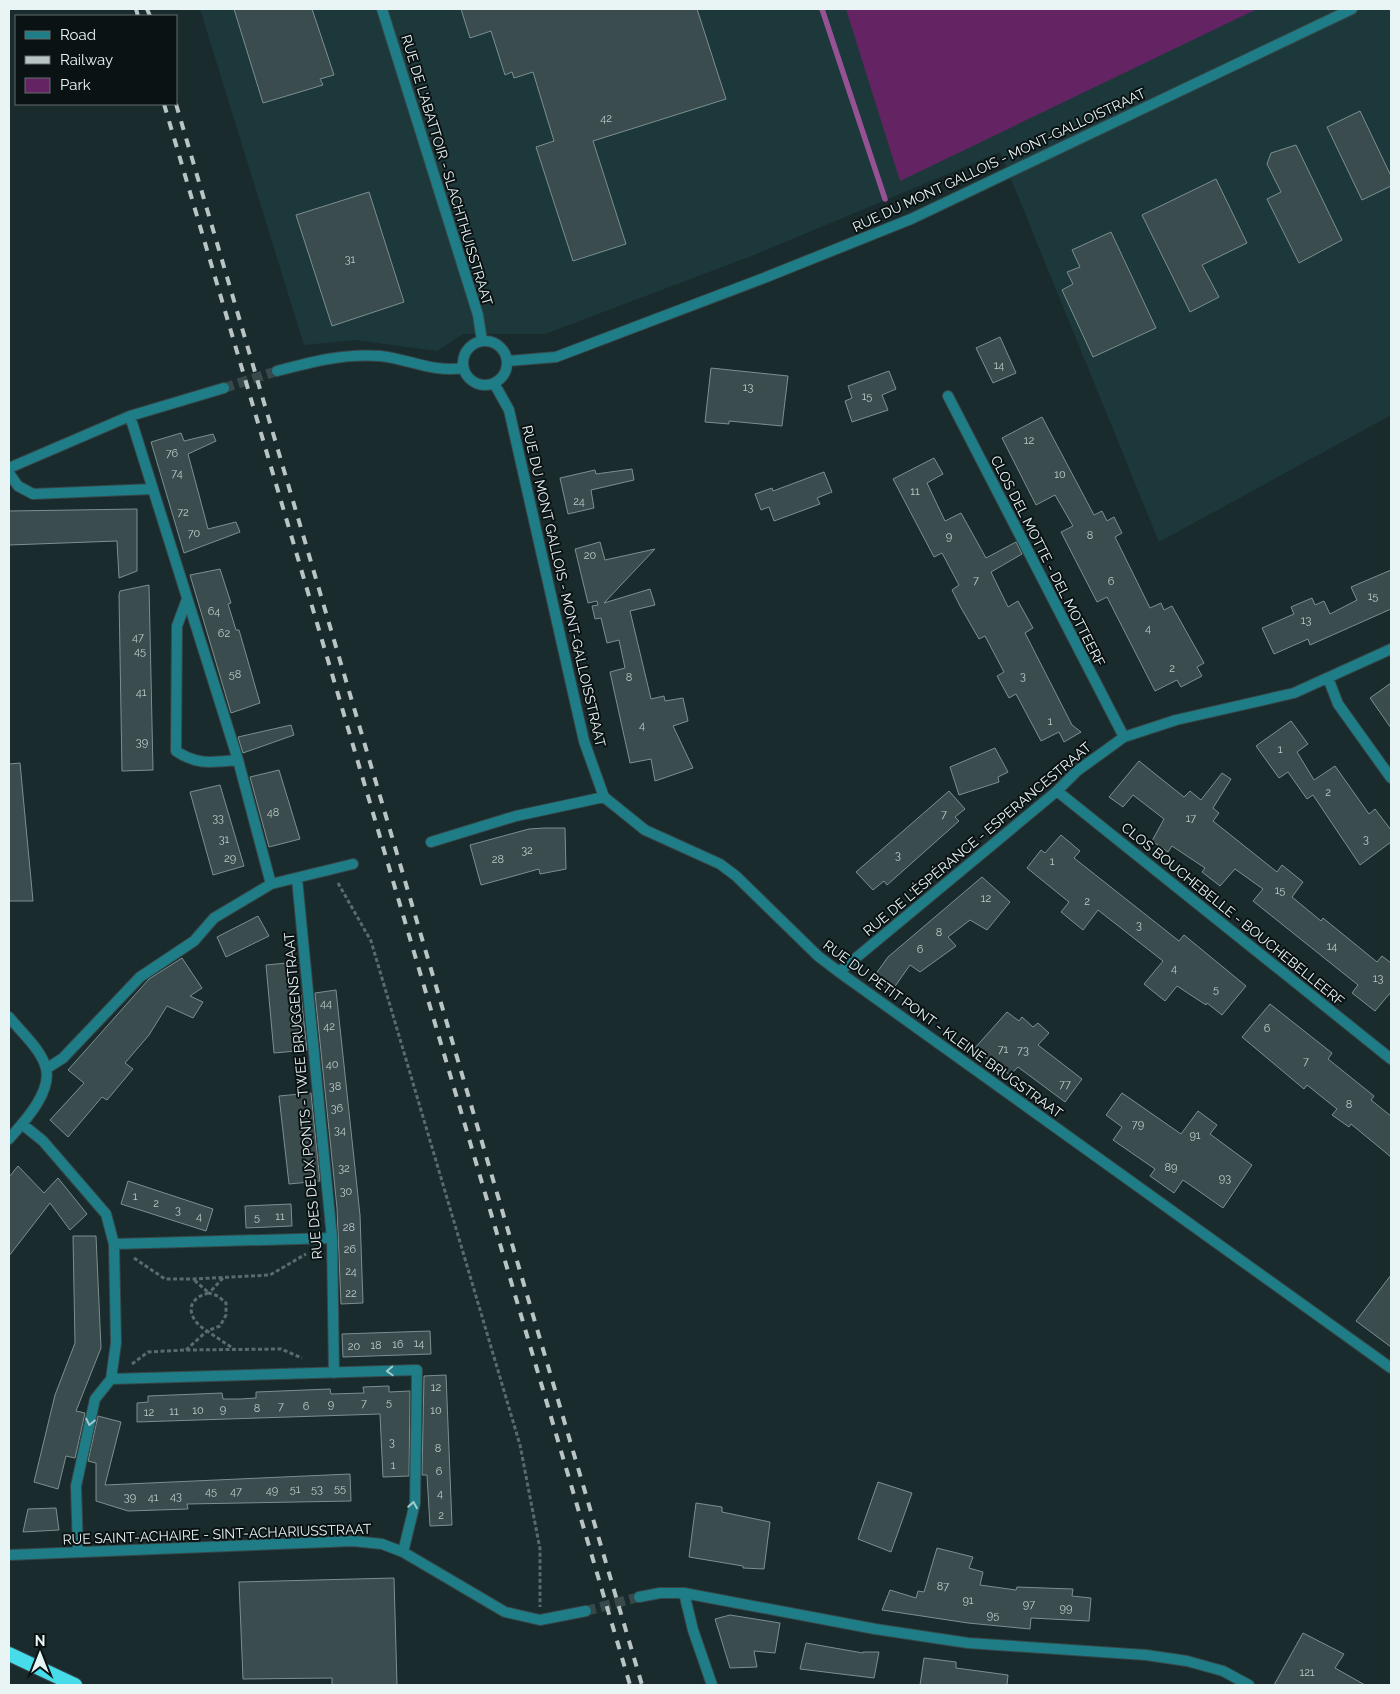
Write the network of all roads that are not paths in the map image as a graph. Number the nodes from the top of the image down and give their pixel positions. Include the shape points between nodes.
1 (382, 9) edge
2 (1352, 9) edge
3 (482, 341) junction
4 (508, 361) junction
5 (463, 368) junction
6 (277, 370) tunnel mouth
7 (494, 383) junction
8 (224, 388) tunnel mouth
9 (948, 396) dead end
10 (130, 416) junction
11 (9, 468) edge
12 (9, 473) edge
13 (154, 489) junction
14 (187, 600) junction
15 (1391, 649) edge
16 (1328, 678) junction
17 (1124, 738) junction
18 (238, 760) junction
19 (1391, 778) edge
20 (1058, 791) junction
21 (604, 797) junction
22 (431, 842) dead end
23 (353, 864) dead end
24 (297, 879) junction
25 (270, 884) junction
26 (839, 972) junction
27 (9, 1018) edge
28 (1391, 1059) edge
29 (46, 1069) junction
30 (22, 1124) junction
31 (9, 1140) edge
32 (332, 1238) junction
33 (114, 1244) junction
34 (1391, 1368) edge
35 (334, 1373) junction
36 (111, 1379) junction
37 (78, 1551) junction
38 (403, 1552) junction
39 (9, 1555) edge
40 (684, 1592) junction
41 (639, 1597) tunnel mouth
42 (586, 1611) tunnel mouth
43 (9, 1650) edge
44 (9, 1654) edge
45 (22, 1660) junction
46 (74, 1685) edge
47 (712, 1685) edge
48 (1249, 1685) edge

1 - 3 street, RUE DE L'ABATTOIR - SLACHTHUISSTRAAT via 478,315
2 - 4 street, RUE DU MONT GALLOIS - MONT-GALLOISTRAAT via 911,219 556,357
3 - 4 street via 496,343
3 - 5 street via 466,350
4 - 7 street via 504,374
5 - 6 street via 448,371 382,356 363,355
5 - 7 street via 472,381 486,385
7 - 21 street, RUE DU MONT GALLOIS - MONT-GALLOISSTRAAT via 509,410 584,741
8 - 10 street
9 - 17 street, CLOS DEL MOTTE - DEL MOTTEERF
10 - 11 street
10 - 13 street
12 - 13 street via 18,486 33,494
13 - 14 street
14 - 18 street
14 - 18 street via 177,626 176,751 189,760 204,763
15 - 16 street, RUE DE L'ÉSPÉRANCE - ESPERANCESTRAAT
16 - 17 street, RUE DE L'ÉSPÉRANCE - ESPERANCESTRAAT via 1294,693 1176,720
16 - 19 street via 1338,704
17 - 20 street, RUE DE L'ÉSPÉRANCE - ESPERANCESTRAAT via 1077,771
18 - 25 street
20 - 26 street, RUE DE L'ÉSPÉRANCE - ESPERANCESTRAAT
20 - 28 street, CLOS BOUCHEBELLE - BOUCHEBELLEERF
21 - 22 street via 516,816
21 - 26 street, RUE DU PETIT PONT - KLEINE BRUGSTRAAT via 645,830 720,864
23 - 24 street
24 - 25 street
24 - 32 street, RUE DES DEUX PONTS - TWEE BRUGGENSTRAAT
25 - 29 street via 214,918 194,941 140,977 63,1058
26 - 34 street, RUE DU PETIT PONT - KLEINE BRUGSTRAAT
27 - 29 street via 36,1050
29 - 30 street via 46,1083
30 - 31 street
30 - 33 street via 43,1141 106,1214
32 - 33 street
32 - 35 street, RUE DES DEUX PONTS - TWEE BRUGGENSTRAAT
33 - 36 street via 116,1343
35 - 36 street
38 -> 35 street via 415,1503 417,1370
36 -> 37 street via 95,1399 76,1486
37 - 38 street, RUE SAINT-ACHAIRE - SINT-ACHARIUSSTRAAT via 353,1541 382,1544
37 - 39 street, RUE SAINT-ACHAIRE - SINT-ACHARIUSSTRAAT
38 - 42 street, RUE SAINT-ACHAIRE - SINT-ACHARIUSSTRAAT via 505,1612 540,1620
40 - 41 street via 660,1592
40 - 47 street
40 - 48 street via 875,1629 968,1643 1146,1655 1187,1661 1222,1671
43 - 45 highway
44 - 45 highway
45 - 46 highway

